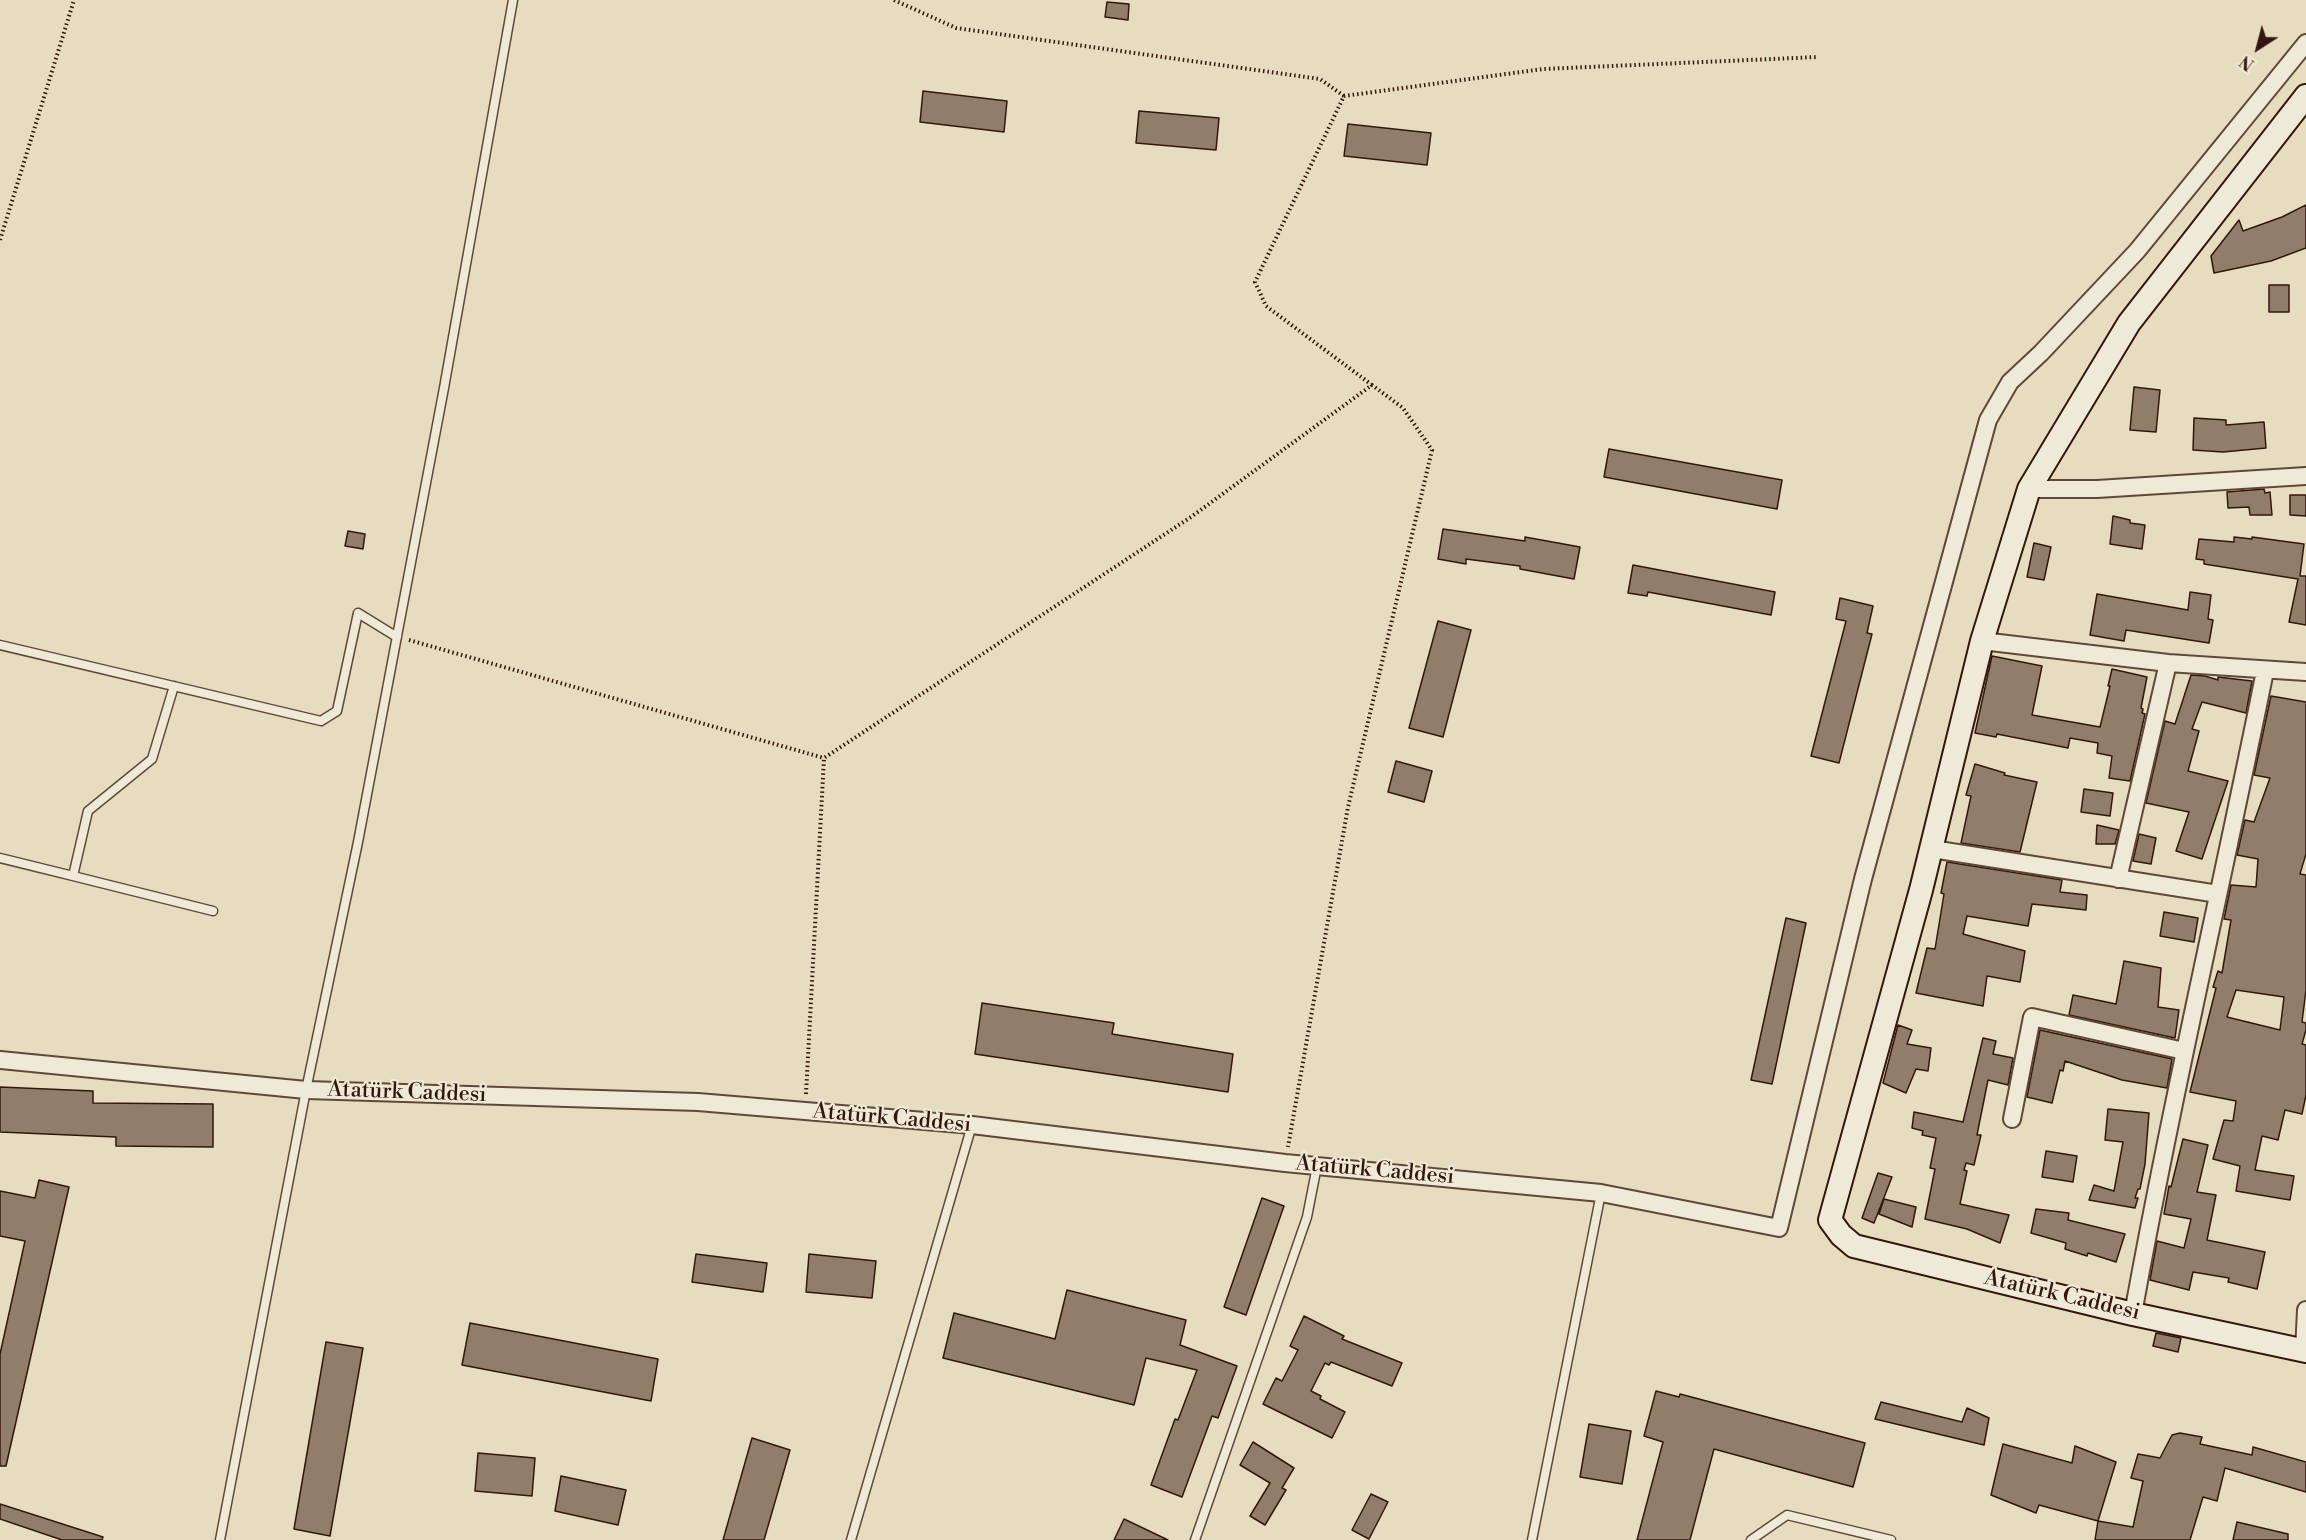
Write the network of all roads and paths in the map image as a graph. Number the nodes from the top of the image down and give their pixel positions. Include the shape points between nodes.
1 (74, 0) edge
2 (513, 0) edge
3 (894, 0) edge
4 (2306, 43) edge
5 (1818, 57) dead end
6 (1344, 96) junction
7 (2306, 96) edge
8 (0, 240) edge
9 (1372, 385) junction
10 (2306, 476) edge
11 (2029, 489) junction
12 (397, 637) junction
13 (1982, 641) junction
14 (0, 645) edge
15 (2168, 663) junction
16 (2265, 671) junction
17 (2306, 672) edge
18 (174, 686) junction
19 (824, 758) junction
20 (1932, 849) junction
21 (0, 858) edge
22 (74, 876) junction
23 (2118, 879) junction
24 (2218, 894) junction
25 (213, 910) dead end
26 (2184, 1051) junction
27 (0, 1060) edge
28 (306, 1090) junction
29 (805, 1111) junction
30 (2012, 1119) dead end
31 (972, 1125) junction
32 (1285, 1163) junction
33 (1317, 1166) junction
34 (1601, 1193) junction
35 (2306, 1310) edge
36 (2133, 1314) junction
37 (2305, 1351) edge
38 (220, 1540) edge
39 (851, 1540) edge
40 (1195, 1540) edge
41 (1532, 1540) edge
42 (1751, 1540) edge
43 (1891, 1540) edge

1 - 8 path
2 - 12 lane
3 - 6 path via 956,28 1320,79
4 - 34 street, Atatürk Caddesi via 2137,251 2010,382 1989,420 1863,879 1779,1228
5 - 6 path via 1543,69
6 - 9 path via 1255,282 1266,306
7 - 11 street via 2129,324
9 - 19 path via 1191,517
9 - 32 path via 1403,408 1432,450 1348,807
10 - 11 street via 2097,489
11 - 13 street
12 - 18 lane via 358,613 337,711 321,720
12 - 19 path
12 - 28 lane
13 - 15 street
13 - 20 street
14 - 18 lane
15 - 16 street
15 - 23 street
16 - 17 street
16 - 24 street
18 - 22 lane via 152,759 88,811
19 - 29 path
20 - 23 street
20 - 36 street, Atatürk Caddesi via 1830,1220 1854,1246
21 - 22 lane
22 - 25 lane
23 - 24 street
24 - 26 street
26 - 30 street via 2032,1017
26 - 36 street
27 - 28 street, Atatürk Caddesi
28 - 29 street, Atatürk Caddesi via 698,1102
28 - 38 lane
29 - 31 street, Atatürk Caddesi
31 - 32 street, Atatürk Caddesi
31 - 39 lane
32 - 33 street, Atatürk Caddesi
33 - 34 street, Atatürk Caddesi
33 - 40 lane via 1307,1217
34 - 41 lane
35 - 37 street
36 - 37 street, Atatürk Caddesi
42 - 43 lane via 1787,1515

